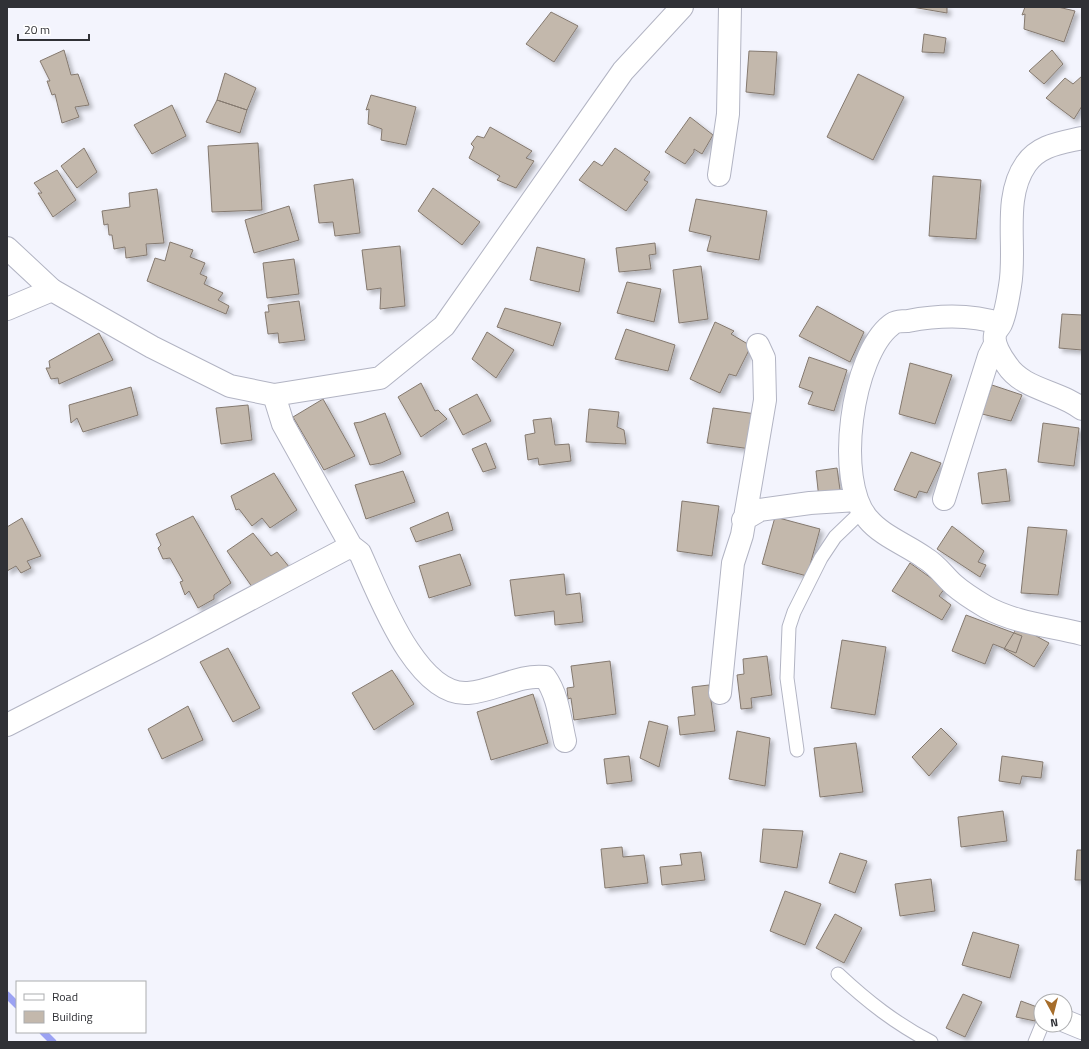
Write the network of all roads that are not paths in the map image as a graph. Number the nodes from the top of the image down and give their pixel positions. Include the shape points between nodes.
1 (682, 7) edge
2 (730, 7) edge
3 (1082, 138) edge
4 (719, 175) dead end
5 (7, 248) edge
6 (52, 290) junction
7 (7, 309) edge
8 (998, 334) junction
9 (758, 345) dead end
10 (274, 395) junction
11 (1082, 409) edge
12 (944, 499) dead end
13 (859, 505) junction
14 (744, 520) junction
15 (351, 546) junction
16 (1082, 634) edge
17 (720, 693) dead end
18 (7, 724) edge
19 (565, 741) dead end
20 (798, 750) dead end
21 (838, 974) dead end
22 (931, 1042) edge

1 - 10 street via 623,71 444,326 380,378
2 - 4 street via 728,114
3 - 8 street via 1040,150 1026,164 1020,178 1012,210 1013,269
5 - 6 street
6 - 7 street
6 - 10 street via 152,347 230,386
8 - 11 street via 1013,374
8 - 12 street
8 - 13 street via 968,317 921,318 892,323 875,341 860,378 850,429 853,485
9 - 14 street via 764,358 765,400
10 - 15 street via 283,424
13 - 14 street via 810,503 760,510
13 - 16 street via 877,528 926,558 954,585 986,607 1007,616
13 - 20 lane via 820,558 789,627 787,678
14 - 17 street via 731,578
15 - 18 street via 149,653
15 - 19 street via 360,553 403,643 430,676 450,691 468,693 532,676 545,677 556,697
21 - 22 lane via 866,1001

